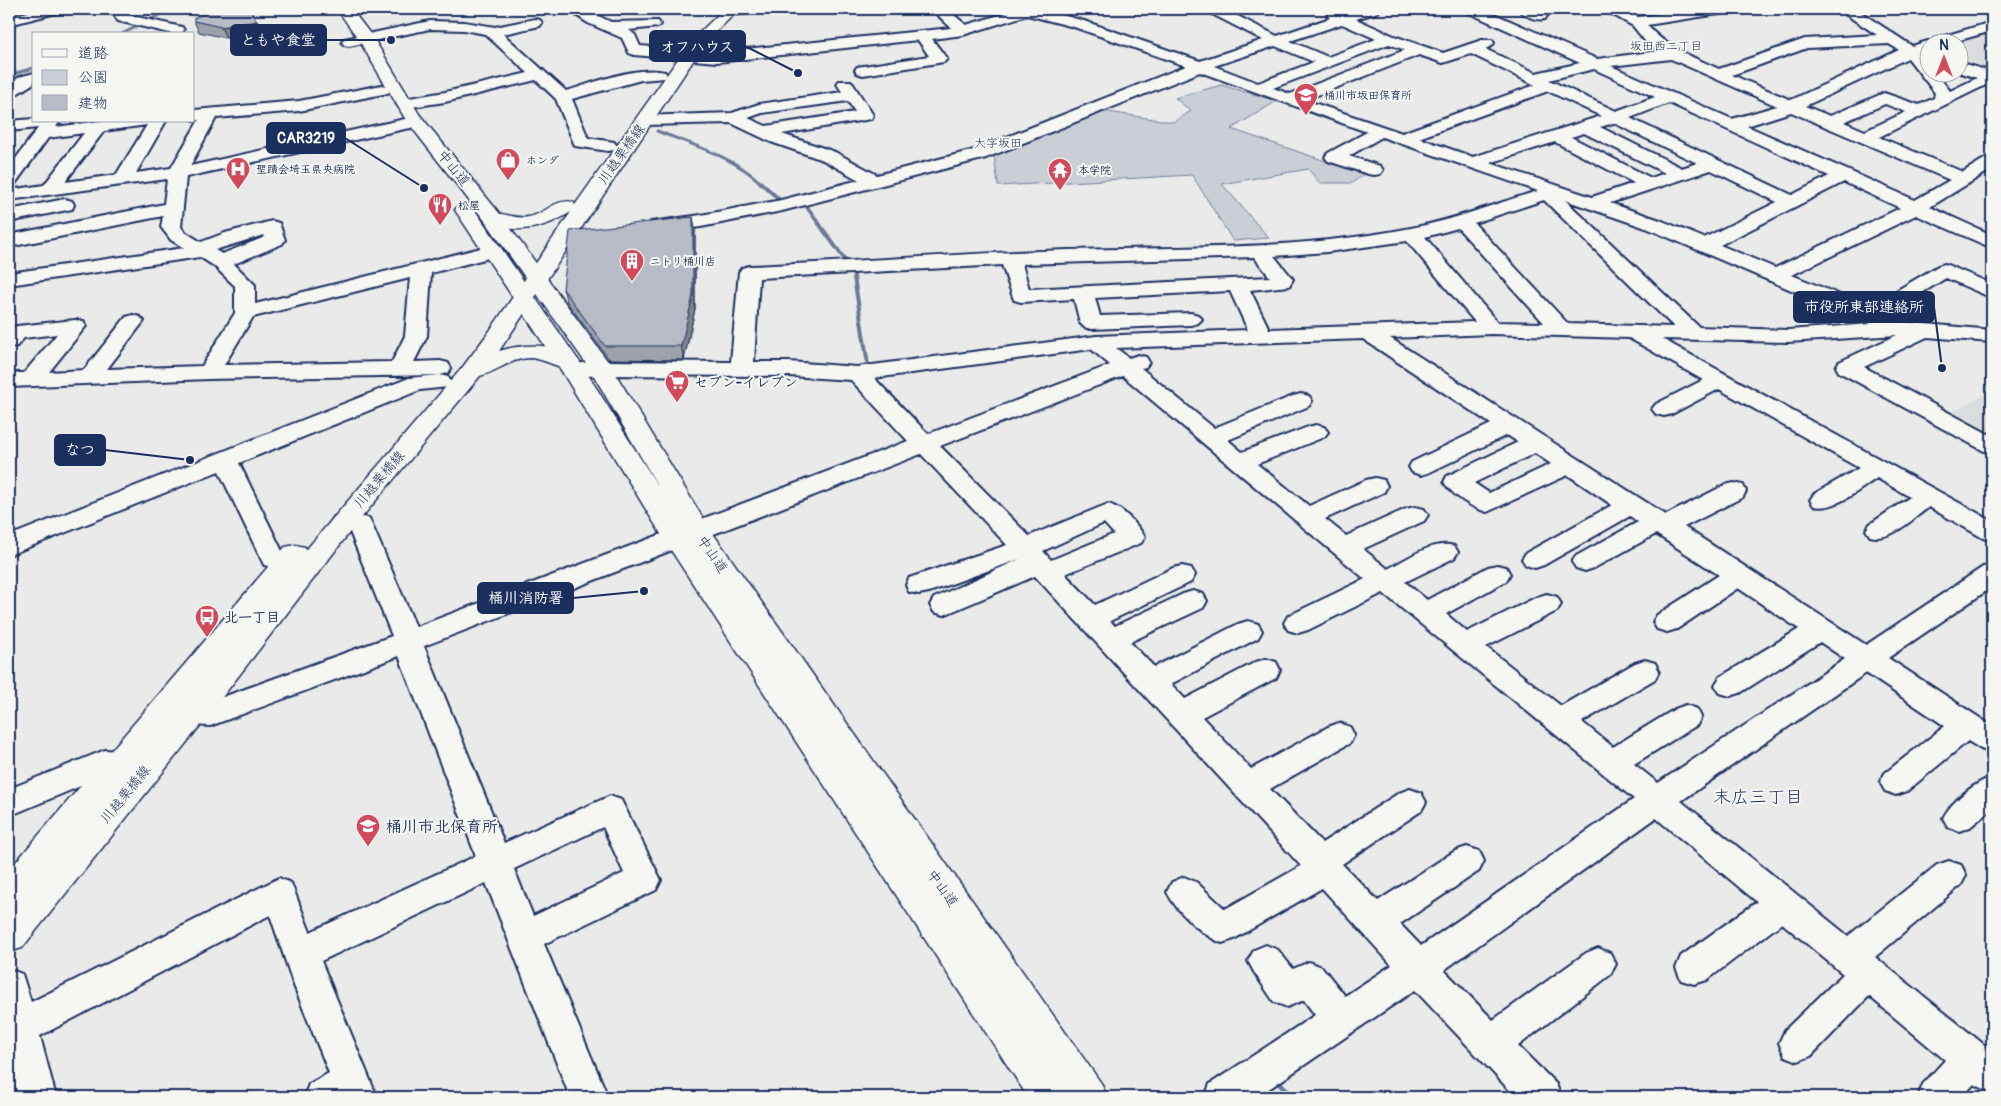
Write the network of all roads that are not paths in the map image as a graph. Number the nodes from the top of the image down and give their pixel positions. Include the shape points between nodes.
1 (51, 9) edge
2 (127, 9) edge
3 (327, 9) edge
4 (344, 9) edge
5 (574, 9) edge
6 (726, 9) edge
7 (751, 9) edge
8 (939, 9) edge
9 (1215, 9) edge
10 (1320, 9) edge
11 (1373, 9) edge
12 (1525, 9) edge
13 (1613, 9) edge
14 (1725, 9) edge
15 (1847, 9) edge
16 (1852, 9) edge
17 (1026, 10) edge
18 (1469, 11) edge
19 (632, 15) dead end
20 (592, 19) junction
21 (1342, 19) junction
22 (9, 21) edge
23 (1501, 22) junction
24 (1635, 22) junction
25 (194, 23) edge
26 (535, 24) dead end
27 (653, 24) dead end
28 (1992, 26) edge
29 (608, 27) junction
30 (964, 31) junction
31 (173, 32) edge
32 (493, 32) junction
33 (1526, 33) junction
34 (1968, 33) edge
35 (922, 36) junction
36 (1890, 38) junction
37 (1389, 39) junction
38 (357, 41) junction
39 (1276, 41) junction
40 (846, 44) junction
41 (1471, 48) junction
42 (1918, 49) edge
43 (1418, 50) junction
44 (1910, 52) junction
45 (1673, 54) junction
46 (1918, 54) edge
47 (682, 55) junction
48 (1328, 62) junction
49 (1596, 65) junction
50 (1200, 66) junction
51 (863, 70) junction
52 (1968, 70) edge
53 (539, 75) junction
54 (659, 75) junction
55 (1718, 75) junction
56 (1992, 77) edge
57 (32, 78) edge
58 (1542, 82) junction
59 (845, 88) junction
60 (1259, 88) junction
61 (382, 90) junction
62 (9, 92) edge
63 (563, 97) junction
64 (1671, 97) junction
65 (1942, 99) junction
66 (1290, 100) junction
67 (404, 103) junction
68 (1790, 107) junction
69 (1920, 111) junction
70 (202, 114) edge
71 (1616, 117) junction
72 (734, 118) junction
73 (644, 120) junction
74 (136, 122) edge
75 (157, 122) edge
76 (1829, 123) junction
77 (405, 124) junction
78 (49, 125) edge
79 (1732, 125) junction
80 (9, 126) edge
81 (1586, 126) junction
82 (98, 127) junction
83 (1381, 131) junction
84 (763, 132) junction
85 (1556, 136) junction
86 (1403, 138) junction
87 (1866, 138) junction
88 (608, 146) junction
89 (1474, 162) junction
90 (1992, 162) edge
91 (1711, 164) junction
92 (1374, 170) dead end
93 (1681, 174) junction
94 (1845, 175) junction
95 (177, 178) junction
96 (1964, 179) junction
97 (9, 180) edge
98 (122, 180) junction
99 (875, 180) junction
100 (1650, 184) junction
101 (49, 190) junction
102 (1552, 192) junction
103 (9, 195) edge
104 (1792, 202) junction
105 (1592, 203) junction
106 (566, 206) junction
107 (1917, 207) junction
108 (173, 208) junction
109 (9, 216) edge
110 (493, 218) junction
111 (1462, 221) junction
112 (642, 228) edge
113 (1412, 234) junction
114 (583, 235) edge
115 (563, 237) junction
116 (9, 242) edge
117 (1992, 242) edge
118 (1704, 246) junction
119 (201, 250) junction
120 (493, 251) junction
121 (1260, 251) junction
122 (1167, 253) junction
123 (1010, 258) junction
124 (221, 262) junction
125 (421, 269) junction
126 (1775, 276) junction
127 (9, 279) edge
128 (525, 280) junction
129 (1237, 285) junction
130 (1180, 287) junction
131 (1992, 292) edge
132 (1083, 293) junction
133 (245, 313) junction
134 (1869, 316) junction
135 (133, 321) dead end
136 (1491, 328) junction
137 (1901, 328) junction
138 (1192, 329) junction
139 (1560, 329) junction
140 (1923, 331) junction
141 (1633, 332) junction
142 (1368, 333) junction
143 (1694, 334) junction
144 (1262, 336) junction
145 (1992, 336) edge
146 (9, 341) edge
147 (1096, 342) junction
148 (581, 367) junction
149 (1125, 367) junction
150 (400, 368) junction
151 (742, 369) junction
152 (210, 372) junction
153 (454, 374) junction
154 (857, 374) junction
155 (90, 377) junction
156 (31, 379) junction
157 (9, 380) edge
158 (1720, 380) junction
159 (1301, 401) dead end
160 (1664, 408) dead end
161 (1509, 425) junction
162 (1316, 432) dead end
163 (916, 435) junction
164 (1211, 438) junction
165 (1536, 443) junction
166 (1992, 446) edge
167 (226, 460) junction
168 (1239, 462) junction
169 (1570, 464) junction
170 (1421, 467) dead end
171 (1877, 468) junction
172 (1375, 486) dead end
173 (1734, 491) dead end
174 (1928, 496) junction
175 (1823, 500) dead end
176 (1631, 505) junction
177 (1415, 515) dead end
178 (1306, 517) junction
179 (343, 522) junction
180 (1661, 524) junction
181 (1879, 530) dead end
182 (1992, 532) edge
183 (687, 534) junction
184 (9, 546) edge
185 (1344, 548) junction
186 (1445, 552) dead end
187 (1535, 559) dead end
188 (289, 561) junction
189 (1037, 561) junction
190 (1585, 562) dead end
191 (1497, 574) dead end
192 (1992, 574) edge
193 (1182, 575) dead end
194 (1738, 575) junction
195 (1384, 580) junction
196 (920, 585) dead end
197 (1193, 601) dead end
198 (1547, 604) dead end
199 (944, 605) dead end
200 (1426, 613) junction
201 (1667, 622) dead end
202 (1298, 623) dead end
203 (1820, 629) junction
204 (1100, 630) junction
205 (1248, 631) dead end
206 (409, 641) junction
207 (1464, 645) junction
208 (1867, 659) junction
209 (1266, 670) dead end
210 (1645, 671) dead end
211 (1150, 682) junction
212 (1730, 685) dead end
213 (192, 712) junction
214 (1180, 715) junction
215 (1686, 717) dead end
216 (1559, 721) junction
217 (1967, 725) junction
218 (1339, 735) dead end
219 (1992, 742) edge
220 (119, 763) junction
221 (1611, 763) junction
222 (1896, 782) dead end
223 (1248, 786) junction
224 (1992, 790) edge
225 (1657, 800) junction
226 (1410, 802) dead end
227 (9, 803) edge
228 (1959, 818) dead end
229 (1467, 860) dead end
230 (495, 862) junction
231 (1322, 865) junction
232 (1949, 875) dead end
233 (1184, 892) dead end
234 (9, 895) edge
235 (1783, 903) junction
236 (1375, 922) junction
237 (9, 936) edge
238 (524, 937) junction
239 (301, 954) junction
240 (1266, 961) dead end
241 (1598, 964) dead end
242 (1858, 965) junction
243 (1418, 968) junction
244 (1694, 968) dead end
245 (9, 986) edge
246 (1341, 1019) junction
247 (20, 1027) junction
248 (1798, 1042) dead end
249 (1491, 1044) junction
250 (1982, 1067) edge
251 (344, 1092) edge
252 (37, 1097) edge
253 (589, 1097) edge
254 (1051, 1097) edge
255 (1087, 1097) edge
256 (1224, 1097) edge
257 (1542, 1097) edge
258 (1937, 1097) edge

1 - 22 street
2 - 31 street via 120,13 123,18
3 - 38 main road, 中山道
4 - 38 main road, 中山道
5 - 20 street
6 - 7 street
6 - 47 main road, 川越栗橋線 via 704,36
8 - 30 street
9 - 39 street
10 - 21 street
11 - 21 street
12 - 23 street via 1540,16
13 - 24 street
14 - 24 street
15 - 16 street
15 - 36 street
17 - 30 street
17 - 50 street via 1079,24
18 - 23 street
19 - 20 street
20 - 29 street
21 - 37 street
21 - 39 street
23 - 33 street
24 - 45 street via 1650,38
25 - 31 street
26 - 32 street
27 - 29 street
28 - 34 street
29 - 47 street via 628,35 634,50
30 - 35 street
32 - 38 street via 430,18
32 - 53 street
33 - 41 street
33 - 49 street
35 - 40 street
35 - 51 street via 939,59
36 - 44 street
36 - 55 street via 1805,44
37 - 43 street
37 - 48 street
38 - 61 main road, 中山道
38 - 67 main road, 中山道
39 - 48 street
39 - 50 street
40 - 47 street via 743,55
40 - 51 street
41 - 43 street via 1442,58
41 - 58 street
42 - 44 street
43 - 66 street
44 - 46 street
44 - 65 street via 1943,93
44 - 68 street
45 - 49 street
45 - 55 street
47 - 54 main road, 川越栗橋線
47 - 73 main road, 川越栗橋線
48 - 60 street
49 - 58 street
49 - 64 street
50 - 60 street
50 - 99 street via 980,154
51 - 59 street via 871,81
52 - 56 street
53 - 63 street
53 - 67 street
54 - 63 street via 640,75
54 - 88 main road, 川越栗橋線
55 - 68 street
56 - 65 street
57 - 62 street
58 - 71 street
58 - 86 street
59 - 72 street
59 - 84 street via 865,115
60 - 66 street
61 - 70 street via 299,106
61 - 77 main road, 中山道
63 - 88 street via 581,142
64 - 71 street
64 - 79 street
65 - 69 street
66 - 83 street
67 - 110 main road, 中山道
68 - 76 street
68 - 79 street
69 - 76 street via 1884,98
69 - 87 street
70 - 95 street
71 - 81 street
71 - 91 street
72 - 73 street
72 - 84 street
73 - 115 main road, 川越栗橋線
74 - 82 street
75 - 98 street
76 - 87 street
77 - 95 street via 198,170
77 - 120 main road, 中山道
78 - 80 street
78 - 82 street
78 - 97 street
79 - 94 street
81 - 85 street
81 - 93 street
82 - 101 street
83 - 86 street
83 - 92 street via 1334,157
84 - 99 street via 829,156
85 - 89 street
85 - 100 street
86 - 89 street
87 - 96 street
88 - 106 main road, 川越栗橋線
89 - 102 street
90 - 96 street
91 - 93 street
91 - 104 street
93 - 100 street
94 - 104 street
94 - 107 street
95 - 98 street
95 - 108 street
95 - 109 street
96 - 107 street
98 - 101 street
99 - 112 street via 737,214
100 - 105 street
101 - 103 street
102 - 105 street
102 - 111 street
102 - 143 street
104 - 118 street
105 - 118 street
106 - 110 main road via 554,215 533,223 512,224
106 - 128 main road, 川越栗橋線
107 - 117 street
107 - 126 street
108 - 116 street
108 - 119 street via 171,227 178,236
110 - 128 main road, 中山道
111 - 113 street
111 - 139 street
113 - 121 street via 1363,242
113 - 136 street
114 - 115 street
115 - 128 main road, 川越栗橋線
118 - 126 street
119 - 124 street
119 - 124 street via 232,237 272,227 276,240
119 - 127 street
120 - 125 street
120 - 128 main road, 中山道
121 - 122 street
121 - 129 street via 1284,279 1282,282
122 - 123 street
122 - 130 street
123 - 132 street via 1021,296
123 - 151 street via 749,272
124 - 133 street via 244,285
125 - 133 street
125 - 150 street via 416,336
126 - 134 street
128 - 148 main road, 中山道
128 - 153 main road, 川越栗橋線 via 498,336
129 - 130 street
129 - 144 street
130 - 132 street
130 - 138 street
131 - 134 street via 1945,270
132 - 138 street via 1091,323
133 - 152 street
134 - 137 street
135 - 155 street
136 - 139 street
136 - 142 street
137 - 140 street
137 - 143 street via 1788,336
138 - 144 street
138 - 147 street
138 - 149 street
139 - 141 street
140 - 145 street
140 - 166 street via 1847,367
141 - 143 street
141 - 158 street
142 - 144 street
142 - 161 street
146 - 156 street via 17,332 75,326
147 - 149 street
147 - 154 street
148 - 151 street
148 - 153 main road via 530,351
148 - 183 main road, 中山道
149 - 163 street
149 - 164 street
150 - 152 street
150 - 153 street
151 - 154 street
152 - 155 street
153 - 167 street via 417,383
153 - 179 main road, 川越栗橋線
153 - 188 main road, 川越栗橋線
154 - 163 street
155 - 156 street
156 - 157 street
158 - 160 street
158 - 171 street
159 - 164 street
161 - 165 street
161 - 170 street
162 - 168 street
163 - 183 street
163 - 189 street
164 - 168 street
165 - 169 street
165 - 169 street via 1456,482 1487,504
167 - 184 street
167 - 188 street via 273,559
168 - 178 street
169 - 176 street
171 - 174 street
171 - 175 street
172 - 178 street
173 - 180 street
174 - 181 street
174 - 182 street
176 - 180 street
176 - 187 street
177 - 185 street
178 - 185 street
179 - 206 street via 360,524
179 - 213 main road, 川越栗橋線
180 - 190 street
180 - 194 street
183 - 206 street
183 - 254 main road, 中山道
183 - 255 main road, 中山道
185 - 195 street
186 - 195 street
188 - 220 main road, 川越栗橋線
189 - 196 street
189 - 199 street
189 - 204 street
191 - 200 street
192 - 208 street
193 - 204 street
194 - 201 street
194 - 203 street
195 - 200 street
195 - 202 street
197 - 204 street
198 - 207 street
200 - 207 street
203 - 208 street
203 - 212 street
204 - 211 street
205 - 211 street
206 - 213 street via 210,714
206 - 230 street
207 - 216 street
208 - 217 street
208 - 225 street
209 - 214 street
210 - 216 street
211 - 214 street
213 - 237 main road, 川越栗橋線
214 - 223 street
215 - 221 street
216 - 221 street
217 - 219 street
217 - 222 street
218 - 223 street
220 - 227 street via 105,762
220 - 234 main road, 川越栗橋線
221 - 225 street
223 - 231 street
224 - 228 street
225 - 235 street
225 - 243 street
226 - 231 street
229 - 236 street
230 - 238 street
230 - 238 street via 610,810 644,880
230 - 239 street
231 - 233 street via 1222,928
231 - 236 street
232 - 242 street
235 - 242 street
235 - 244 street
236 - 243 street
238 - 253 street
239 - 247 street via 279,893
239 - 251 street
240 - 246 street via 1287,990 1309,979
241 - 249 street
242 - 248 street
242 - 250 street
243 - 246 street
243 - 249 street
245 - 247 street
246 - 256 street
247 - 252 street
249 - 257 street
250 - 258 street

